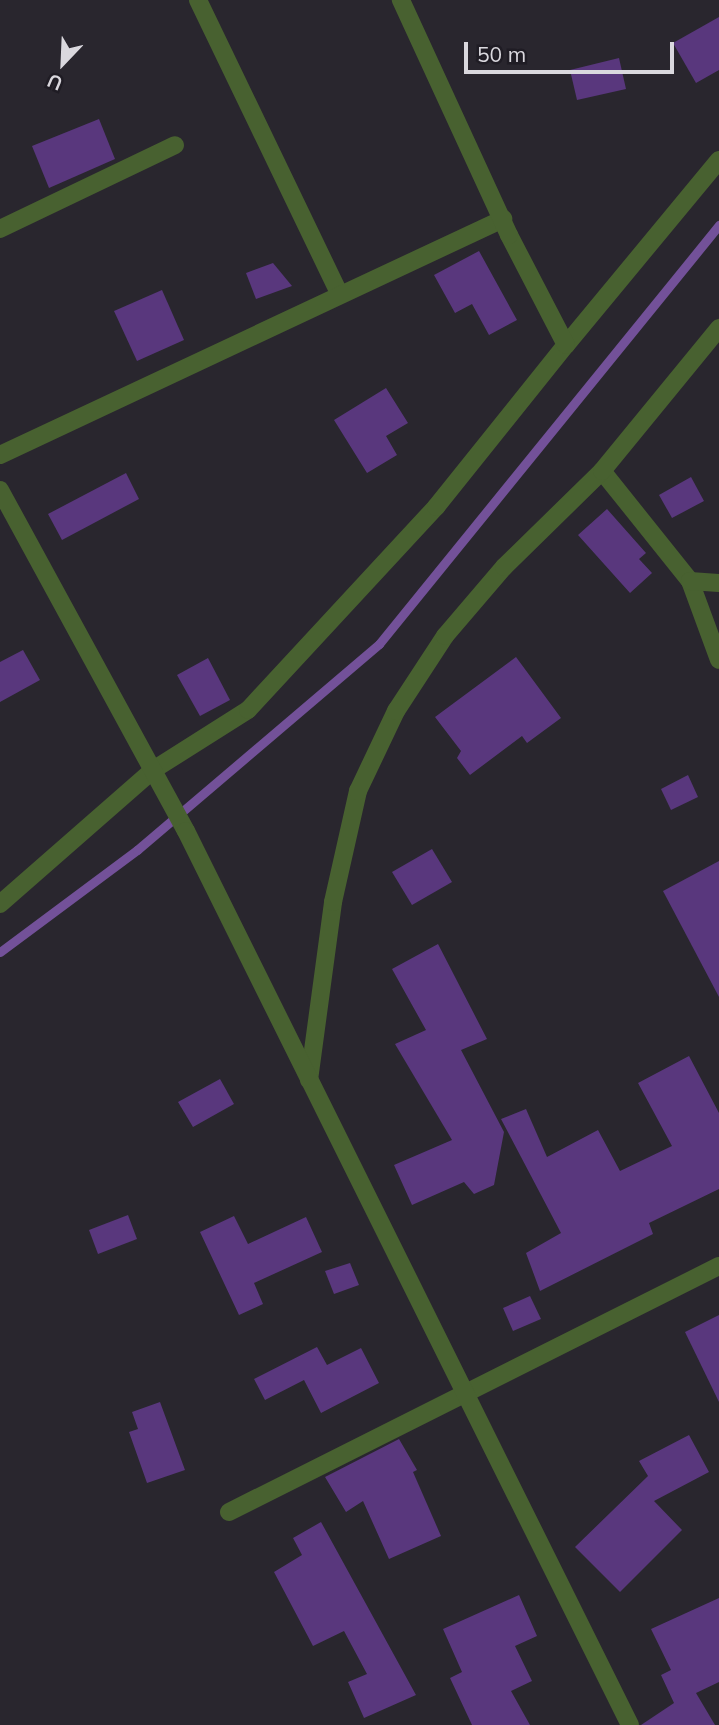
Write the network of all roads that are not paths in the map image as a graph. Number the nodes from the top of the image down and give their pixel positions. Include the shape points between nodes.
1 (198, 0) edge
2 (401, 0) edge
3 (175, 145) dead end
4 (719, 160) edge
5 (503, 219) junction
6 (0, 229) edge
7 (339, 293) junction
8 (719, 328) edge
9 (566, 345) junction
10 (0, 455) edge
11 (603, 471) junction
12 (0, 490) edge
13 (690, 580) junction
14 (719, 583) edge
15 (719, 660) edge
16 (153, 770) junction
17 (0, 904) edge
18 (309, 1080) junction
19 (719, 1266) edge
20 (467, 1396) junction
21 (229, 1512) dead end
22 (631, 1725) edge

1 - 7 street
2 - 5 street
3 - 6 street
4 - 9 street
5 - 7 street
5 - 9 street
7 - 10 street
8 - 11 street
9 - 16 street via 436,507 248,710
11 - 13 street
11 - 18 street via 504,567 445,636 396,711 358,791 334,902
12 - 16 street
13 - 14 street
13 - 15 street
16 - 17 street
16 - 18 street
18 - 20 street
19 - 20 street
20 - 21 street
20 - 22 street

